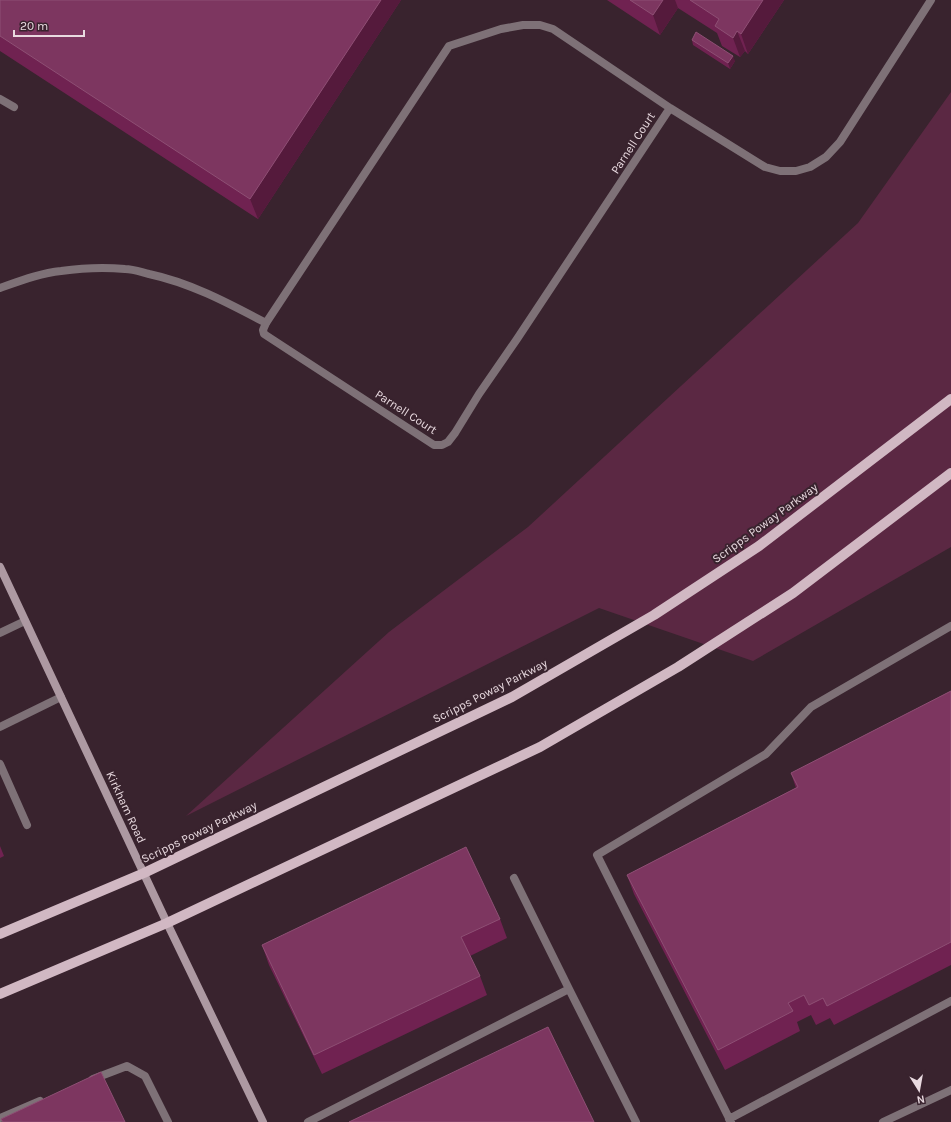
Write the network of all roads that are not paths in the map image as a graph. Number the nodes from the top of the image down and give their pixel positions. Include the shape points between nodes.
1 (931, 0) edge
2 (0, 99) edge
3 (14, 107) dead end
4 (670, 108) junction
5 (0, 288) edge
6 (266, 323) junction
7 (951, 399) edge
8 (951, 473) edge
9 (0, 567) edge
10 (26, 621) junction
11 (951, 626) edge
12 (0, 634) edge
13 (61, 697) junction
14 (0, 727) edge
15 (0, 764) edge
16 (27, 825) dead end
17 (144, 873) junction
18 (514, 878) dead end
19 (167, 923) junction
20 (0, 934) edge
21 (569, 989) junction
22 (0, 994) edge
23 (951, 1001) edge
24 (84, 1083) edge
25 (951, 1090) edge
26 (49, 1098) edge
27 (0, 1118) edge
28 (730, 1120) edge
29 (168, 1122) edge
30 (263, 1122) edge
31 (308, 1122) edge
32 (636, 1122) edge
33 (883, 1122) edge

1 - 4 street via 840,142 826,157 810,167 796,171 780,171 765,167
2 - 3 street
4 - 6 street, Parnell Court via 553,29 540,25 501,29 449,46
4 - 6 street, Parnell Court via 448,442 434,445 268,337 263,332
5 - 6 street via 60,271 127,269 187,284
7 - 17 main road, Scripps Poway Parkway via 759,546 654,615 512,697
8 - 19 main road via 793,593 678,666 540,747
9 - 10 main road, Kirkham Road
10 - 12 street
10 - 13 main road, Kirkham Road
11 - 28 street via 811,707 766,754 597,855
13 - 14 street
13 - 17 main road, Kirkham Road
15 - 16 street
17 - 19 main road, Kirkham Road
17 - 20 main road, Scripps Poway Parkway
18 - 21 street
19 - 22 main road
19 - 30 main road, Kirkham Road
21 - 31 street
21 - 32 street
23 - 28 street
24 - 29 street via 127,1066 145,1076
25 - 33 street
26 - 27 street

